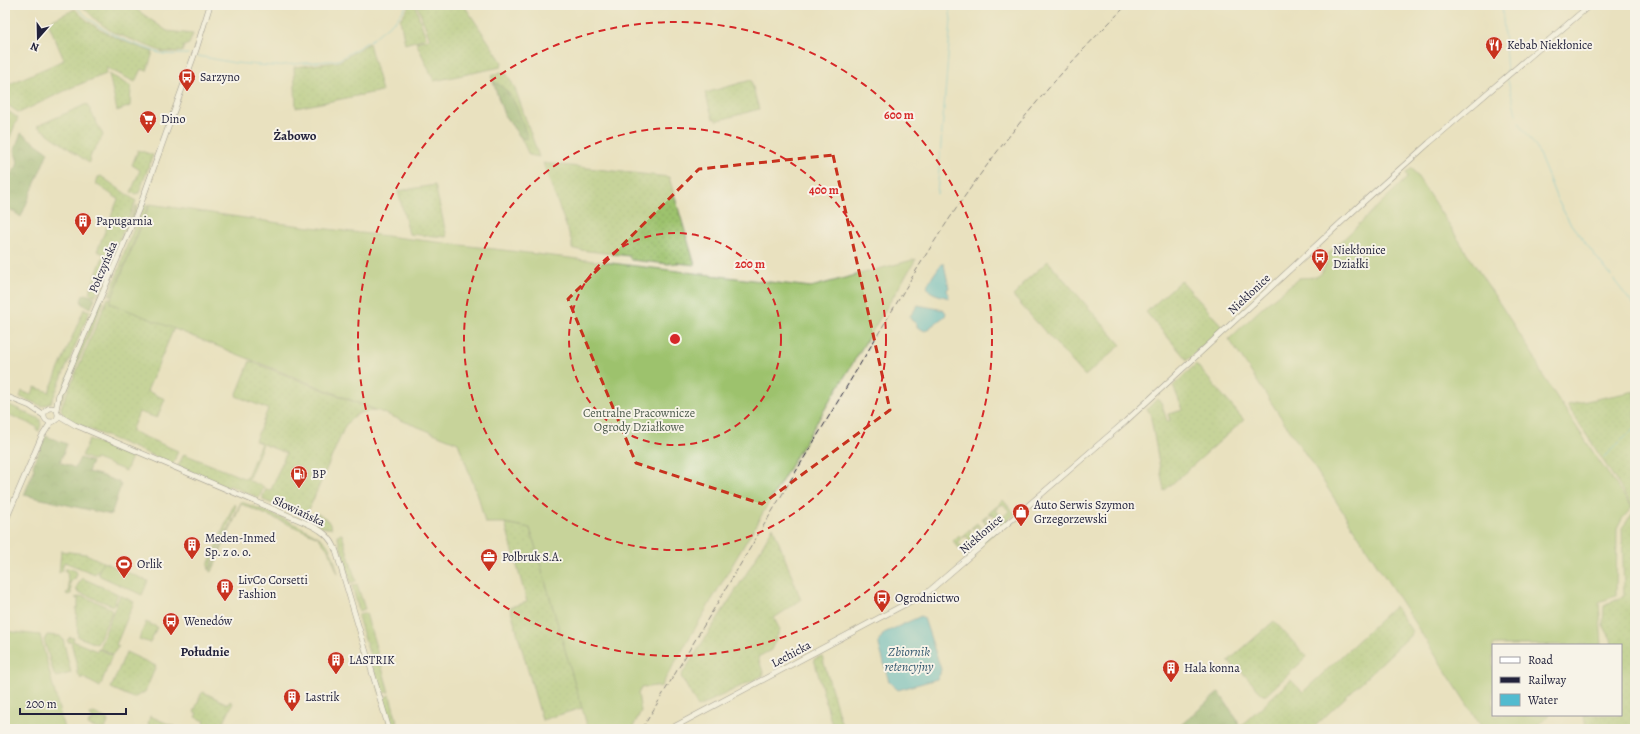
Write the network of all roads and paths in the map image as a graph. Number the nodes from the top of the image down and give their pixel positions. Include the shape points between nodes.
1 (210, 5) edge
2 (1590, 5) edge
3 (59, 394) junction
4 (5, 396) edge
5 (57, 412) junction
6 (46, 413) junction
7 (53, 421) junction
8 (75, 425) junction
9 (40, 438) junction
10 (5, 522) edge
11 (921, 597) joint
12 (389, 729) edge
13 (670, 729) edge

1 - 3 street, Połczyńska via 142,201
2 - 11 street, Niekłonice via 1360,204 1126,421
3 - 5 street, Połczyńska
3 - 6 street, Połczyńska
4 - 6 street
5 - 6 street, Słowiańska
5 - 7 street, Połczyńska
5 - 8 street, Słowiańska
6 - 7 street, Słowiańska
6 - 9 street, Połczyńska
7 - 8 street, Słowiańska
7 - 9 street, Połczyńska
8 - 12 street, Słowiańska via 302,521 326,535 334,544
9 - 10 street, Połczyńska
11 - 13 street, Lechicka

